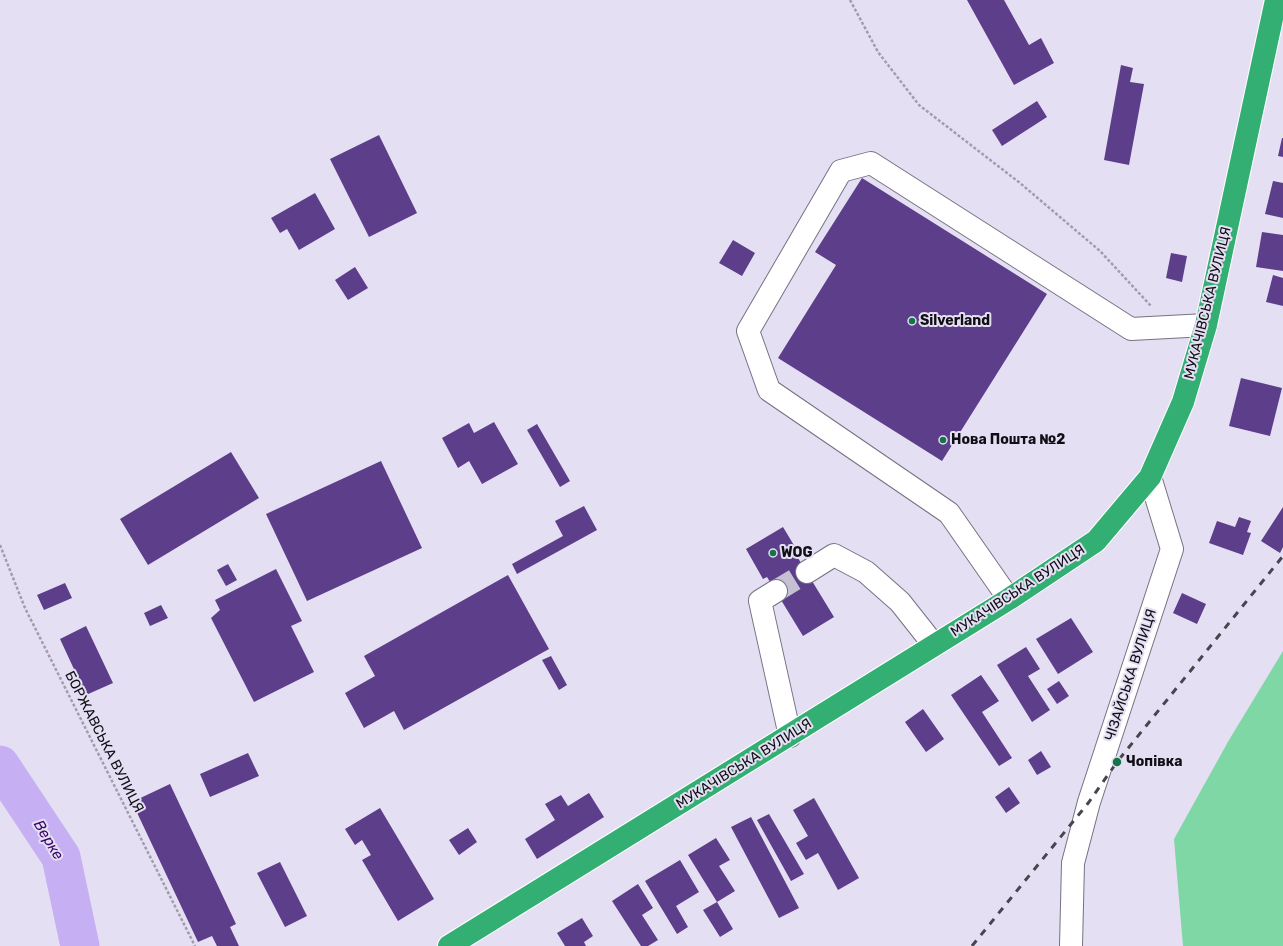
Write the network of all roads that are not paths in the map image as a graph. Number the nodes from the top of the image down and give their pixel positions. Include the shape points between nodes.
1 (1276, 0) edge
2 (1206, 325) junction
3 (1150, 476) junction
4 (807, 572) tunnel mouth
5 (776, 591) tunnel mouth
6 (1009, 599) junction
7 (934, 645) junction
8 (790, 736) junction
9 (449, 946) edge
10 (1071, 946) edge

1 - 2 highway, МУКАЧІВСЬКА ВУЛИЦЯ
2 - 3 highway, МУКАЧІВСЬКА ВУЛИЦЯ via 1183,402
2 - 6 street via 1130,329 871,163 841,171 748,331 769,390 949,513
3 - 6 highway, МУКАЧІВСЬКА ВУЛИЦЯ via 1096,541
3 - 10 street, ЧІЗАЙСЬКА ВУЛИЦЯ via 1172,549 1089,802 1073,863
4 - 7 street via 834,555 866,572 900,602
5 - 8 street via 760,600
6 - 7 highway, МУКАЧІВСЬКА ВУЛИЦЯ
7 - 8 highway, МУКАЧІВСЬКА ВУЛИЦЯ
8 - 9 highway, МУКАЧІВСЬКА ВУЛИЦЯ

